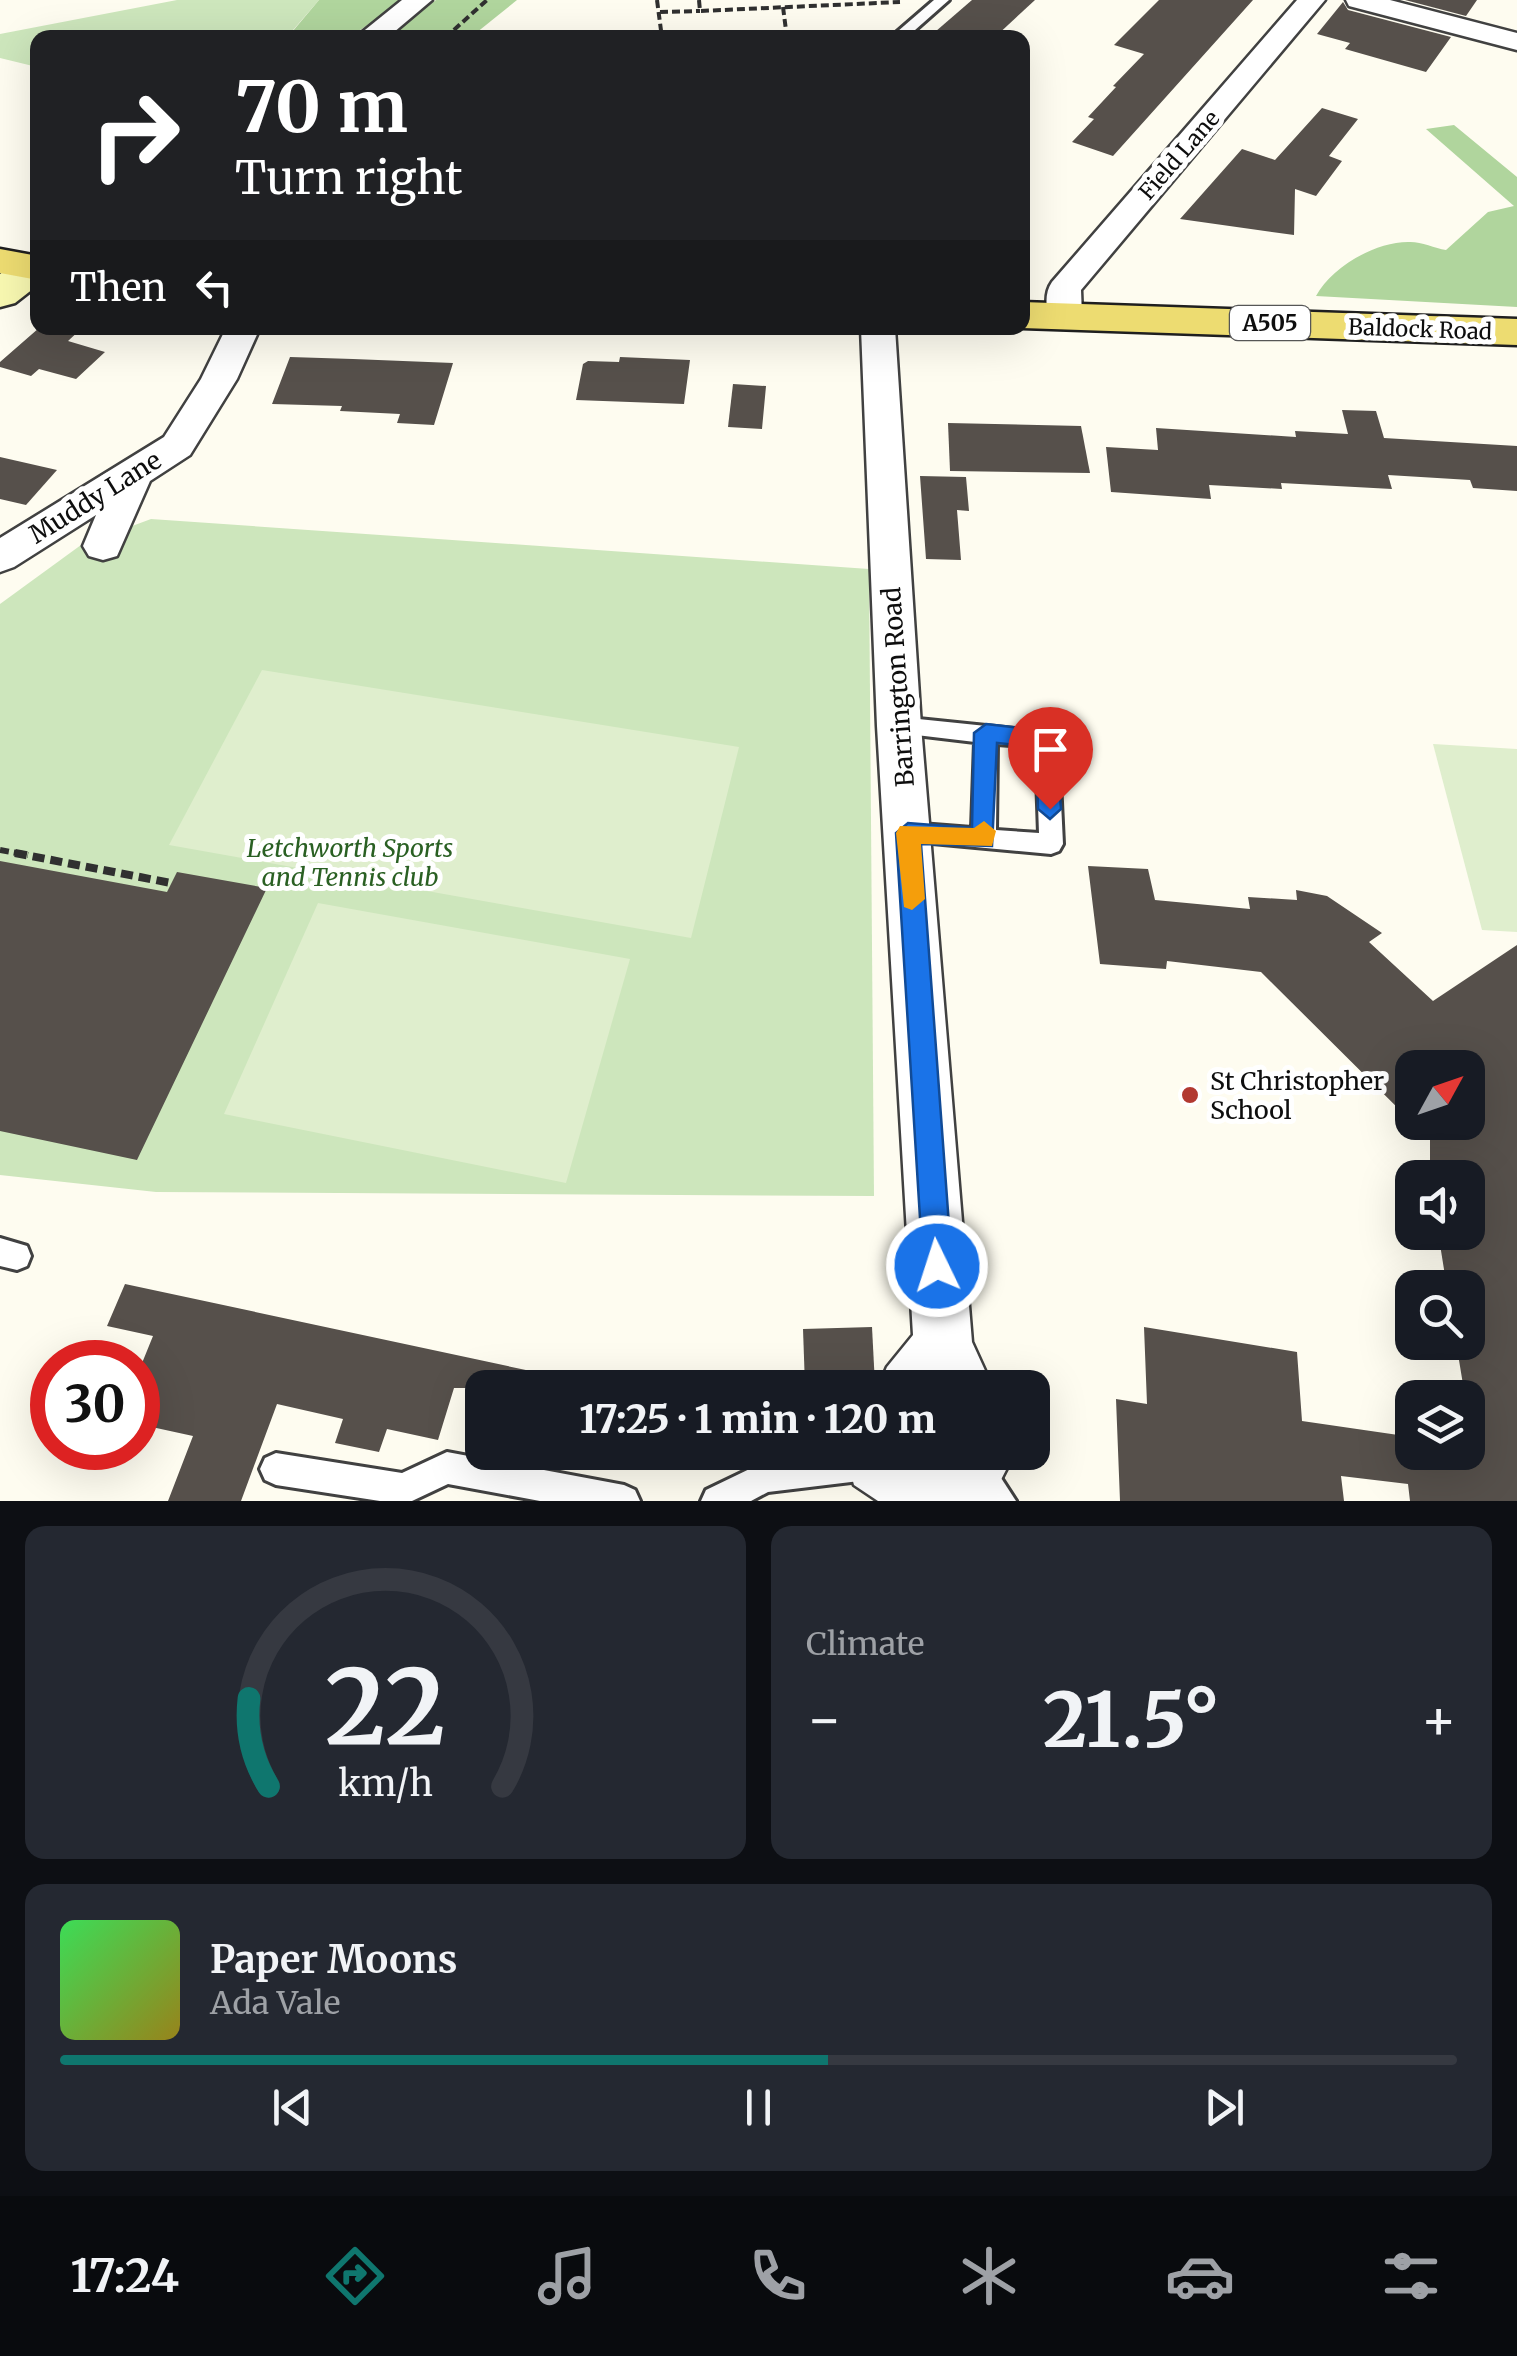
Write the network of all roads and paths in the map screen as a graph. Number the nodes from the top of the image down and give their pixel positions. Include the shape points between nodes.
1 (419, 0) edge
2 (487, 0) edge
3 (657, 0) edge
4 (699, 0) edge
5 (774, 0) edge
6 (942, 0) edge
7 (1312, 0) edge
8 (1359, 0) edge
9 (779, 7) junction
10 (700, 10) junction
11 (930, 10) junction
12 (660, 12) junction
13 (380, 30) edge
14 (454, 30) edge
15 (661, 30) edge
16 (785, 30) edge
17 (906, 30) edge
18 (1517, 42) edge
19 (24, 266) edge
20 (0, 294) edge
21 (1030, 314) edge
22 (1064, 316) junction
23 (1517, 332) edge
24 (240, 335) edge
25 (878, 335) edge
26 (132, 477) junction
27 (103, 546) dead end
28 (0, 556) edge
29 (899, 726) junction
30 (986, 733) junction
31 (908, 833) junction
32 (984, 838) junction
33 (0, 850) edge
34 (171, 883) dead end
35 (938, 1370) edge
36 (276, 1468) dead end
37 (807, 1470) edge
38 (888, 1470) edge
39 (986, 1475) edge
40 (624, 1501) edge
41 (718, 1501) edge

1 - 13 street
2 - 14 path
3 - 12 path
4 - 10 path
5 - 9 path
6 - 11 lane
7 - 22 street, Field Lane via 1064,288
8 - 18 street
9 - 10 path
9 - 11 path via 902,2
9 - 16 path
10 - 12 path
11 - 17 lane
12 - 15 path
19 - 20 street
21 - 22 main road, Baldock Road / A505
22 - 23 main road, Baldock Road / A505
24 - 26 street, Muddy Lane via 177,446
25 - 29 street, Barrington Road
26 - 27 street
26 - 28 street, Muddy Lane
29 - 30 lane
29 - 31 street, Barrington Road
30 - 32 lane
30 - 32 lane via 1047,739 1050,844
31 - 32 lane
31 - 35 street, Barrington Road
33 - 34 path
36 - 40 lane via 403,1489 447,1468
37 - 41 lane via 766,1477
38 - 39 street via 908,1489 933,1497 958,1494

